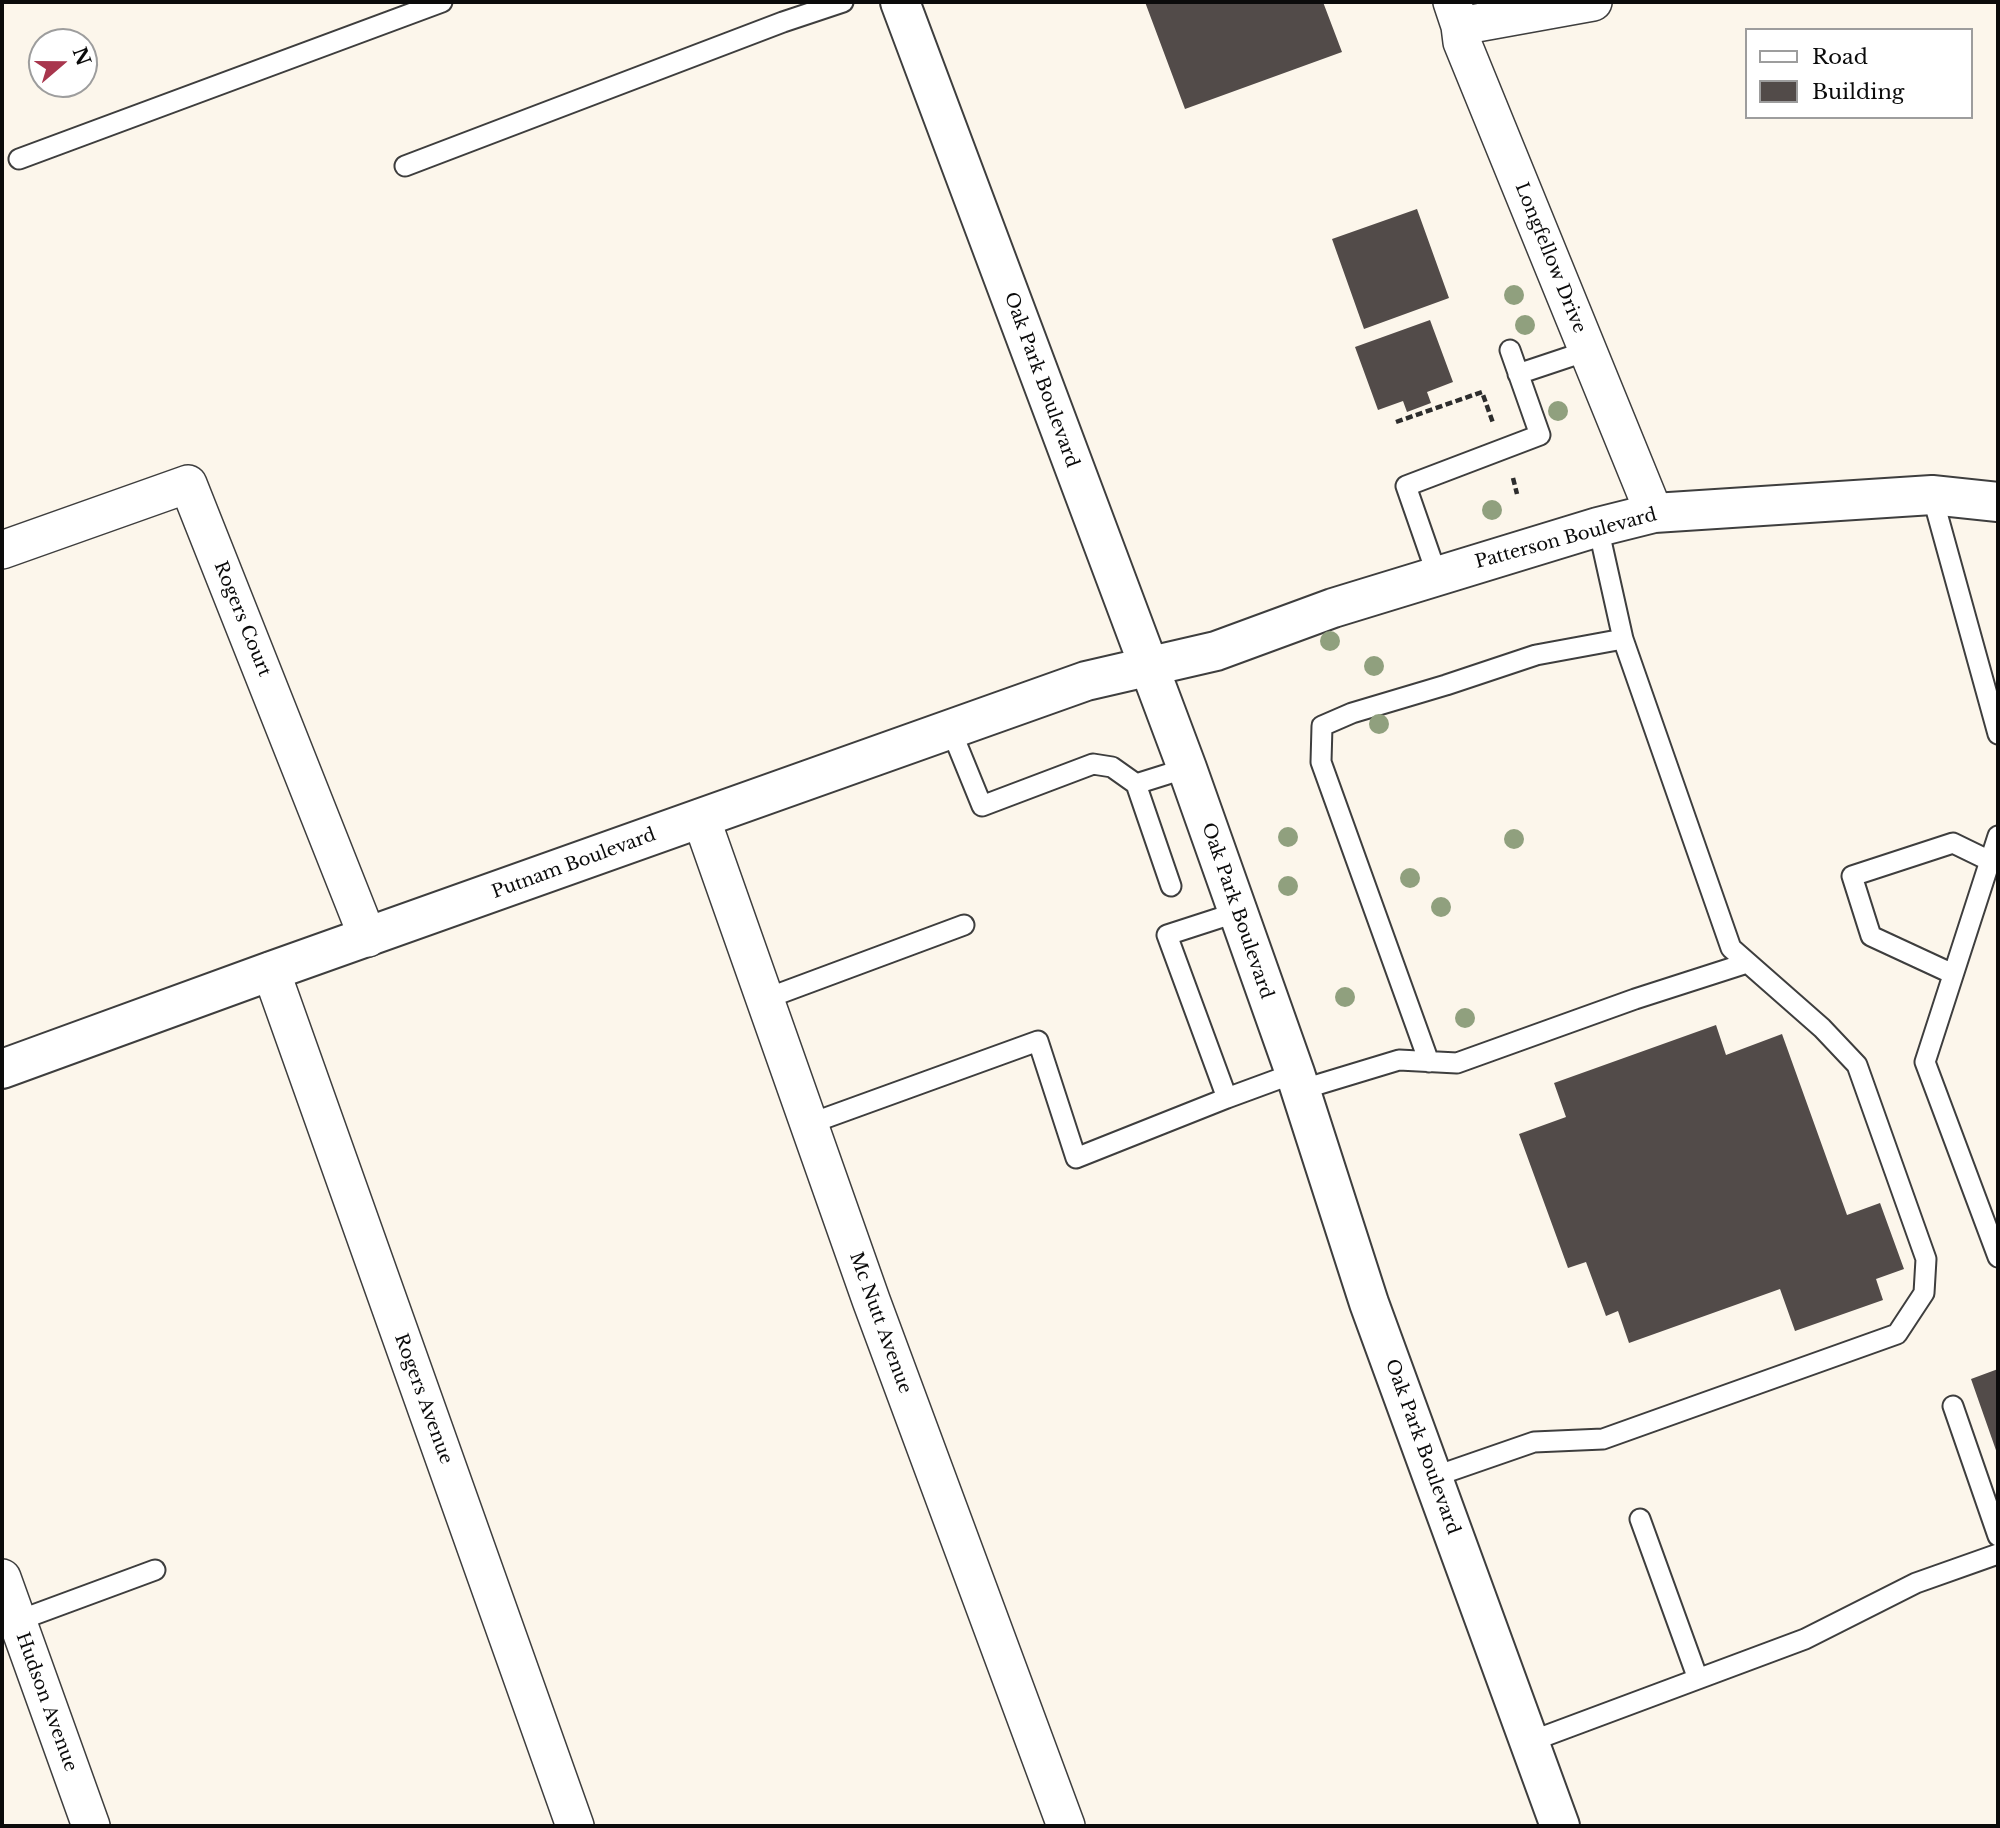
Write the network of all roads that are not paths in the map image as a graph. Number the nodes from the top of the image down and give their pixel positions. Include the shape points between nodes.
1 (442, 2) edge
2 (843, 2) edge
3 (900, 2) edge
4 (1593, 2) edge
5 (1456, 14) edge
6 (19, 159) dead end
7 (405, 166) dead end
8 (1510, 350) dead end
9 (1587, 351) junction
10 (1518, 374) junction
11 (1932, 495) junction
12 (1998, 502) edge
13 (1654, 513) junction
14 (1598, 527) junction
15 (2, 550) edge
16 (1437, 575) junction
17 (1623, 639) junction
18 (1148, 667) junction
19 (951, 730) junction
20 (1998, 734) edge
21 (1187, 768) junction
22 (1136, 784) junction
23 (701, 818) junction
24 (1998, 836) edge
25 (1990, 861) junction
26 (1171, 886) dead end
27 (1238, 912) junction
28 (964, 925) dead end
29 (368, 938) junction
30 (1747, 963) junction
31 (271, 971) junction
32 (1953, 974) junction
33 (765, 999) junction
34 (1429, 1062) junction
35 (2, 1069) edge
36 (1298, 1082) junction
37 (1227, 1098) junction
38 (809, 1124) junction
39 (1998, 1257) edge
40 (1953, 1406) dead end
41 (1433, 1477) junction
42 (1640, 1518) dead end
43 (1998, 1536) edge
44 (1998, 1554) edge
45 (155, 1570) dead end
46 (2, 1578) edge
47 (17, 1621) junction
48 (1698, 1679) junction
49 (1529, 1742) junction
50 (91, 1826) edge
51 (575, 1826) edge
52 (1066, 1826) edge
53 (1560, 1826) edge

1 - 6 lane
2 - 7 lane
3 - 18 street, Oak Park Boulevard
4 - 5 street
5 - 9 street, Longfellow Drive via 1462,42
8 - 10 lane
9 - 10 lane
9 - 13 street, Longfellow Drive
10 - 16 lane via 1540,435 1406,486
11 - 12 street, Patterson Boulevard
11 - 13 street, Patterson Boulevard
11 - 20 lane
13 - 14 street, Patterson Boulevard
14 - 16 street, Patterson Boulevard
14 - 17 lane
15 - 29 street, Rogers Court via 188,484
16 - 18 street, Patterson Boulevard via 1216,651
17 - 30 lane via 1731,948
17 - 34 lane via 1536,655 1322,726 1321,762
18 - 19 street, Putnam Boulevard via 1086,681
18 - 21 street, Oak Park Boulevard
19 - 22 lane via 982,806 1093,764 1112,767
19 - 23 street, Putnam Boulevard
21 - 22 lane
21 - 27 street, Oak Park Boulevard
22 - 26 lane
23 - 29 street, Putnam Boulevard
23 - 33 street, Mc Nutt Avenue
24 - 25 lane
25 - 32 lane
25 - 32 lane via 1953,843 1852,876 1871,936
27 - 36 street, Oak Park Boulevard
27 - 37 lane via 1167,935
28 - 33 lane
29 - 31 street, Putnam Boulevard
30 - 34 lane via 1457,1063
30 - 41 lane via 1857,1065 1926,1259 1924,1293 1897,1334 1603,1439 1534,1442
31 - 35 street, Putnam Boulevard
31 - 51 street, Rogers Avenue
32 - 39 lane via 1925,1062
33 - 38 street, Mc Nutt Avenue
34 - 36 lane via 1399,1060
36 - 37 lane
36 - 41 street, Oak Park Boulevard via 1369,1303
37 - 38 lane via 1076,1158 1038,1041
38 - 52 street, Mc Nutt Avenue
40 - 43 lane
41 - 49 street, Oak Park Boulevard
42 - 48 lane
44 - 48 lane via 1916,1583 1805,1639
45 - 47 lane
46 - 47 street, Hudson Avenue
47 - 50 street, Hudson Avenue
48 - 49 lane
49 - 53 street, Oak Park Boulevard

